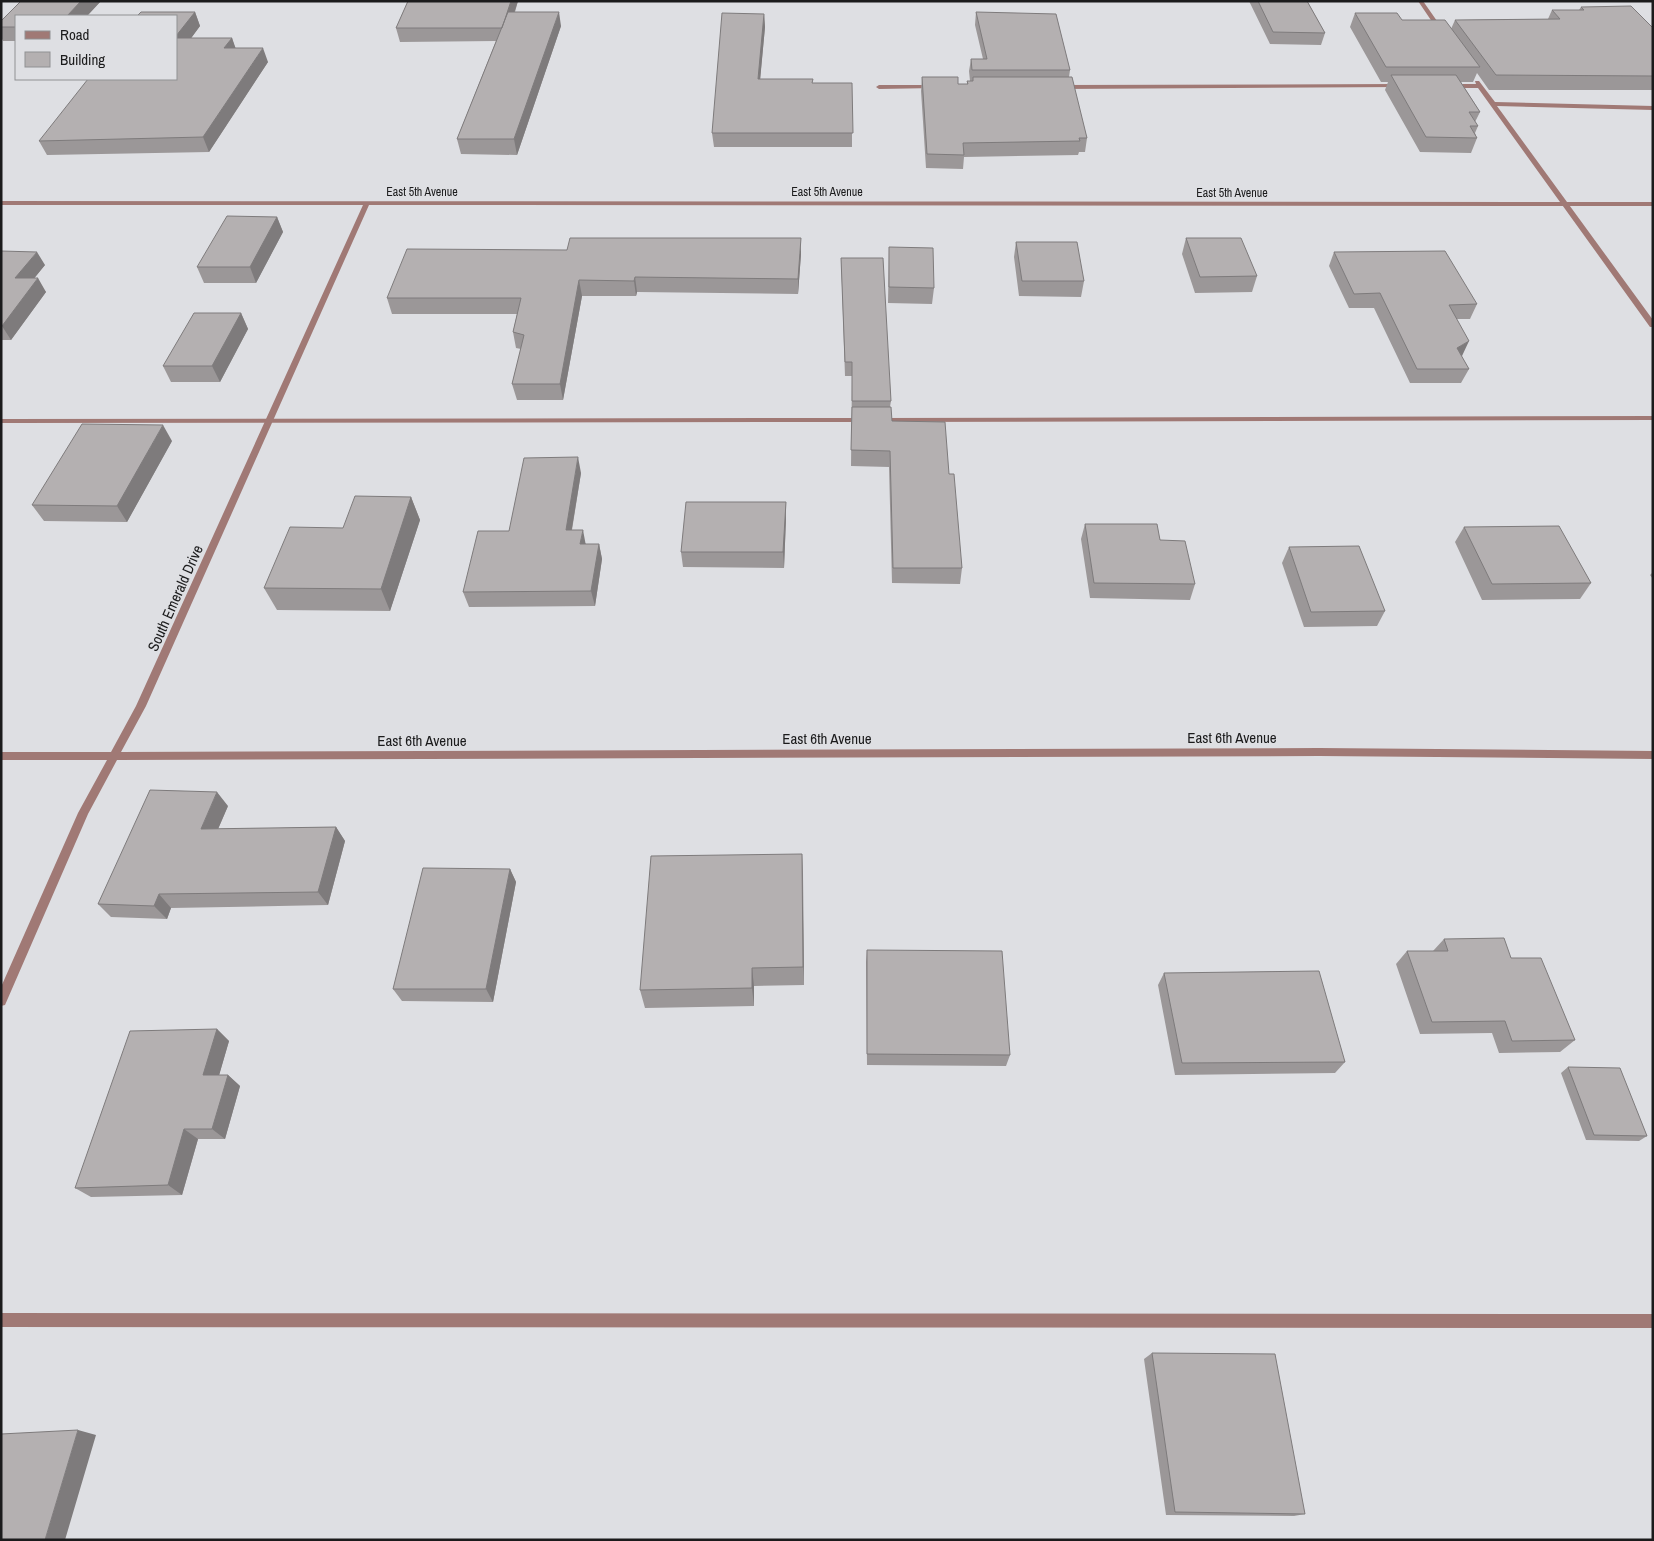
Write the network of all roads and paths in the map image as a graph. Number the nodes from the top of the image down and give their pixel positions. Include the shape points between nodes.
1 (1420, 1) edge
2 (1448, 40) edge
3 (1475, 78) edge
4 (1056, 86) edge
5 (1411, 86) edge
6 (1441, 86) edge
7 (1480, 86) junction
8 (879, 87) dead end
9 (938, 87) edge
10 (1494, 104) junction
11 (1653, 108) edge
12 (1, 203) edge
13 (368, 203) junction
14 (1565, 204) junction
15 (1653, 204) edge
16 (1653, 325) edge
17 (1653, 418) edge
18 (1, 421) edge
19 (269, 421) junction
20 (1653, 755) edge
21 (1, 756) edge
22 (114, 756) junction
23 (1, 1001) edge
24 (1, 1320) edge
25 (1653, 1321) edge

1 - 2 street
3 - 7 street
4 - 5 street
6 - 7 street
7 - 10 street
8 - 9 street
10 - 11 street
10 - 14 street
12 - 13 street, East 5th Avenue
13 - 14 street, East 5th Avenue
13 - 19 street, South Emerald Drive
14 - 15 street, East 5th Avenue
14 - 16 street
17 - 19 street
18 - 19 street
19 - 22 street, South Emerald Drive via 141,706
20 - 22 street, East 6th Avenue via 1309,752
21 - 22 street, East 6th Avenue
22 - 23 street, South Emerald Drive via 83,813
24 - 25 street

